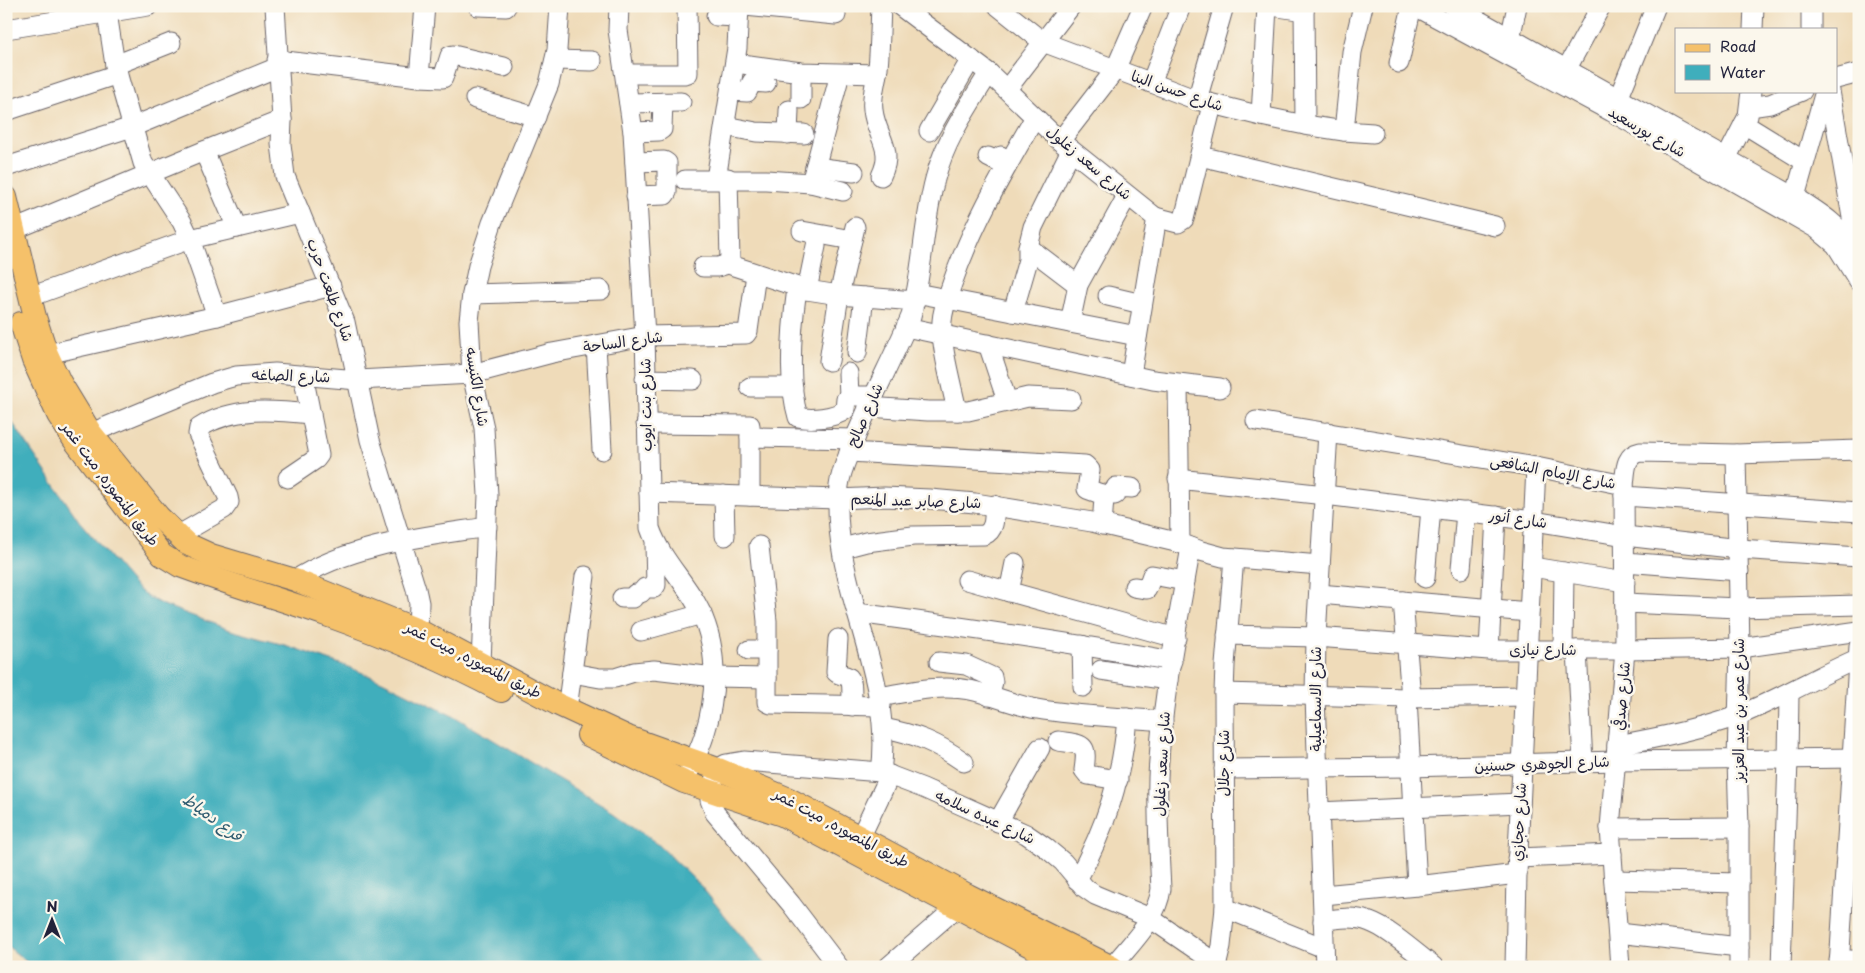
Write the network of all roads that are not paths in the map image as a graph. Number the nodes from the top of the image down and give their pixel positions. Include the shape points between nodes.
1 (148, 6) edge
2 (276, 6) edge
3 (425, 6) edge
4 (478, 6) edge
5 (560, 6) edge
6 (619, 6) edge
7 (686, 6) edge
8 (881, 6) edge
9 (900, 6) edge
10 (998, 6) edge
11 (1071, 6) edge
12 (1143, 6) edge
13 (1181, 6) edge
14 (1224, 6) edge
15 (1267, 6) edge
16 (1272, 6) edge
17 (1362, 6) edge
18 (1414, 6) edge
19 (1518, 6) edge
20 (1601, 6) edge
21 (1656, 6) edge
22 (1754, 6) edge
23 (1811, 6) edge
24 (506, 7) edge
25 (1304, 9) edge
26 (1462, 9) edge
27 (107, 10) edge
28 (741, 10) edge
29 (42, 15) edge
30 (836, 15) dead end
31 (716, 16) dead end
32 (1753, 28) edge
33 (1811, 28) edge
34 (6, 29) edge
35 (1510, 38) junction
36 (1043, 42) junction
37 (171, 44) dead end
38 (971, 59) junction
39 (555, 60) junction
40 (592, 61) dead end
41 (735, 63) junction
42 (1399, 63) dead end
43 (278, 64) junction
44 (504, 67) dead end
45 (116, 70) junction
46 (1114, 70) junction
47 (1566, 70) junction
48 (802, 72) junction
49 (1859, 73) edge
50 (625, 74) junction
51 (840, 74) junction
52 (877, 74) junction
53 (989, 74) junction
54 (419, 77) junction
55 (1838, 78) edge
56 (766, 83) dead end
57 (1151, 83) junction
58 (1007, 89) junction
59 (731, 91) junction
60 (1800, 92) edge
61 (1825, 92) edge
62 (1830, 92) edge
63 (475, 99) dead end
64 (1205, 102) junction
65 (629, 103) junction
66 (1615, 105) junction
67 (1749, 107) edge
68 (6, 111) edge
69 (1261, 116) junction
70 (536, 117) junction
71 (1035, 117) junction
72 (282, 120) junction
73 (1305, 125) junction
74 (725, 126) junction
75 (132, 127) junction
76 (929, 131) dead end
77 (1344, 131) junction
78 (633, 132) junction
79 (1373, 133) dead end
80 (1066, 145) junction
81 (204, 151) junction
82 (1200, 156) junction
83 (988, 157) dead end
84 (1726, 159) junction
85 (1804, 161) junction
86 (635, 162) junction
87 (1009, 162) junction
88 (6, 167) edge
89 (854, 172) dead end
90 (150, 174) junction
91 (813, 175) junction
92 (881, 176) dead end
93 (722, 179) junction
94 (685, 180) dead end
95 (843, 191) dead end
96 (636, 196) junction
97 (1127, 196) junction
98 (6, 197) edge
99 (1795, 197) junction
100 (300, 213) junction
101 (1155, 217) junction
102 (1840, 224) edge
103 (1495, 226) dead end
104 (237, 228) junction
105 (10, 231) edge
106 (802, 231) dead end
107 (190, 239) junction
108 (816, 246) dead end
109 (1028, 247) junction
110 (1859, 253) edge
111 (731, 263) junction
112 (6, 264) edge
113 (703, 268) dead end
114 (756, 274) junction
115 (1859, 282) edge
116 (1078, 284) junction
117 (331, 286) junction
118 (802, 289) junction
119 (601, 290) dead end
120 (472, 294) junction
121 (839, 295) junction
122 (1108, 296) dead end
123 (30, 297) junction
124 (864, 297) junction
125 (916, 297) junction
126 (947, 299) junction
127 (1142, 304) junction
128 (1013, 312) junction
129 (217, 316) junction
130 (1070, 323) junction
131 (906, 327) junction
132 (942, 334) junction
133 (645, 336) junction
134 (1137, 336) junction
135 (988, 344) junction
136 (596, 345) junction
137 (857, 353) dead end
138 (48, 354) junction
139 (829, 361) dead end
140 (848, 373) dead end
141 (472, 374) junction
142 (303, 375) junction
143 (1130, 375) junction
144 (646, 379) junction
145 (358, 380) junction
146 (693, 380) dead end
147 (1178, 384) junction
148 (750, 387) dead end
149 (793, 387) junction
150 (1220, 388) dead end
151 (848, 396) junction
152 (1071, 399) dead end
153 (1007, 401) junction
154 (870, 402) junction
155 (957, 411) junction
156 (311, 414) junction
157 (1256, 421) dead end
158 (646, 424) junction
159 (750, 431) junction
160 (1328, 432) junction
161 (92, 433) junction
162 (852, 446) junction
163 (602, 450) dead end
164 (1859, 450) edge
165 (1736, 454) junction
166 (1536, 467) junction
167 (288, 478) dead end
168 (1178, 479) junction
169 (1132, 488) dead end
170 (1624, 491) junction
171 (649, 493) junction
172 (1101, 494) junction
173 (724, 495) junction
174 (1325, 495) junction
175 (750, 496) junction
176 (838, 498) junction
177 (1737, 504) junction
178 (994, 505) junction
179 (1431, 508) junction
180 (1466, 512) junction
181 (1859, 512) edge
182 (1496, 516) junction
183 (1534, 521) junction
184 (1102, 525) junction
185 (487, 527) junction
186 (177, 536) junction
187 (725, 536) dead end
188 (1625, 536) junction
189 (401, 540) junction
190 (655, 542) junction
191 (1186, 545) junction
192 (759, 546) dead end
193 (843, 548) junction
194 (1739, 549) junction
195 (1859, 557) edge
196 (1234, 558) junction
197 (1625, 562) junction
198 (1015, 564) dead end
199 (1320, 565) junction
200 (1532, 566) junction
201 (1461, 569) dead end
202 (1739, 571) junction
203 (1564, 572) junction
204 (585, 576) dead end
205 (1425, 578) dead end
206 (295, 580) junction
207 (967, 580) dead end
208 (1185, 581) junction
209 (1625, 582) junction
210 (1134, 587) dead end
211 (1009, 592) junction
212 (1319, 594) junction
213 (622, 598) dead end
214 (1403, 601) junction
215 (1625, 603) junction
216 (1859, 605) edge
217 (1738, 608) junction
218 (1491, 609) junction
219 (1530, 612) junction
220 (857, 613) junction
221 (702, 614) junction
222 (418, 630) junction
223 (641, 631) dead end
224 (1859, 631) edge
225 (1227, 635) junction
226 (1316, 637) junction
227 (1176, 638) junction
228 (838, 639) dead end
229 (1406, 643) junction
230 (1082, 644) junction
231 (1740, 648) junction
232 (1489, 650) junction
233 (1528, 650) junction
234 (1570, 650) junction
235 (1625, 650) junction
236 (1858, 654) edge
237 (1172, 661) junction
238 (939, 662) dead end
239 (481, 663) junction
240 (1101, 670) dead end
241 (572, 673) junction
242 (714, 677) junction
243 (767, 678) junction
244 (1168, 680) junction
245 (1083, 687) dead end
246 (1224, 693) junction
247 (1789, 693) junction
248 (990, 696) junction
249 (1315, 696) junction
250 (1526, 696) junction
251 (1409, 698) junction
252 (880, 702) junction
253 (852, 706) junction
254 (567, 709) junction
255 (1739, 715) junction
256 (1126, 718) junction
257 (1163, 721) junction
258 (883, 728) junction
259 (1058, 742) dead end
260 (1040, 748) dead end
261 (1617, 753) junction
262 (1855, 758) edge
263 (1737, 760) junction
264 (1788, 760) junction
265 (693, 762) junction
266 (964, 762) dead end
267 (1583, 762) junction
268 (1523, 764) junction
269 (1410, 767) junction
270 (1224, 768) junction
271 (1317, 768) junction
272 (718, 769) junction
273 (885, 774) junction
274 (1118, 780) junction
275 (684, 782) junction
276 (710, 792) junction
277 (1520, 804) junction
278 (1412, 808) junction
279 (1318, 812) junction
280 (998, 822) junction
281 (1739, 827) junction
282 (1610, 828) junction
283 (1853, 829) edge
284 (860, 838) junction
285 (1612, 854) junction
286 (1517, 866) junction
287 (1077, 880) junction
288 (1614, 880) junction
289 (1739, 883) junction
290 (1417, 886) junction
291 (1851, 890) edge
292 (1323, 894) junction
293 (958, 907) junction
294 (1225, 908) junction
295 (1150, 918) junction
296 (1323, 921) junction
297 (1618, 933) junction
298 (1739, 947) junction
299 (1324, 948) junction
300 (1859, 960) edge
301 (1839, 964) edge
302 (1216, 966) edge
303 (838, 967) edge
304 (888, 967) edge
305 (1070, 967) edge
306 (1112, 967) edge
307 (1325, 967) edge
308 (1434, 967) edge
309 (1515, 967) edge
310 (1620, 967) edge
311 (1739, 967) edge
312 (1781, 967) edge

1 - 27 street
2 - 43 street, شارع طلعت حرب
3 - 54 street
4 - 24 street
5 - 39 street, شارع الكنيسه
6 - 50 street, شارع بنت ايوب via 618,30
7 - 50 street via 688,73
8 - 52 street
9 - 38 street, شارع سعد زغلول
10 - 36 street, شارع حسن البنا
11 - 36 street
12 - 46 street
13 - 57 street
14 - 64 street
15 - 69 street
16 - 25 street
17 - 77 street via 1352,52
18 - 42 street
18 - 66 street, شارع بورسعيد
19 - 35 street
20 - 47 street
21 - 66 street
22 - 32 street
23 - 33 street
25 - 73 street
26 - 35 street, شارع بورسعيد
27 - 29 street
27 - 45 street
28 - 30 street
28 - 31 street
28 - 41 street
29 - 34 street
35 - 47 street, شارع بورسعيد
36 - 46 street, شارع حسن البنا
36 - 58 street
37 - 45 street
38 - 53 street, شارع سعد زغلول
38 - 76 street via 935,109
39 - 40 street
39 - 70 street, شارع الكنيسه
41 - 48 street
41 - 59 street
43 - 54 street
43 - 72 street, شارع طلعت حرب
43 - 75 street
44 - 54 street via 453,55 443,78
45 - 68 street
45 - 75 street
46 - 57 street, شارع حسن البنا
46 - 80 street
47 - 66 street, شارع بورسعيد
48 - 51 street
48 - 74 street via 795,105 796,134
49 - 55 street
50 - 65 street, شارع بنت ايوب
51 - 52 street
51 - 91 street
52 - 92 street via 874,120 887,152
53 - 58 street, شارع سعد زغلول
53 - 125 street, شارع صالح via 954,129 943,154 929,205
56 - 59 street via 752,82 747,92
57 - 64 street, شارع حسن البنا
58 - 71 street, شارع سعد زغلول
59 - 74 street
60 - 67 street via 1770,104
61 - 85 street
62 - 102 street
63 - 70 street
64 - 69 street, شارع حسن البنا
64 - 82 street
65 - 78 street, شارع بنت ايوب
65 - 78 street via 672,102 662,129
66 - 84 street, شارع بورسعيد
66 - 102 street, شارع بورسعيد
67 - 84 street
67 - 85 street
69 - 73 street, شارع حسن البنا
70 - 120 street, شارع الكنيسه via 492,223
71 - 80 street, شارع سعد زغلول
71 - 87 street
72 - 81 street
72 - 100 street, شارع طلعت حرب via 285,176
73 - 77 street, شارع حسن البنا
74 - 93 street
75 - 88 street
75 - 90 street via 143,163
77 - 79 street, شارع حسن البنا
78 - 86 street, شارع بنت ايوب
80 - 97 street, شارع سعد زغلول
80 - 109 street
81 - 90 street
81 - 104 street
82 - 101 street via 1184,219 1178,223
82 - 103 street
83 - 87 street via 996,161 1001,156
84 - 99 street, شارع بورسعيد
85 - 99 street
86 - 96 street, شارع بنت ايوب
86 - 96 street via 665,161 667,172 666,195
87 - 126 street via 978,208
89 - 91 street
90 - 105 street
90 - 107 street
91 - 93 street
91 - 95 street
93 - 94 street
93 - 111 street
96 - 133 street, شارع بنت ايوب
97 - 101 street, شارع سعد زغلول
97 - 116 street
98 - 105 main road, طريق المنصوره, ميت غمر
99 - 102 street, شارع بورسعيد
100 - 104 street
100 - 117 street, شارع طلعت حرب
101 - 127 street
102 - 110 street, شارع بورسعيد
102 - 115 street, شارع بورسعيد via 1836,246
104 - 107 street
105 - 123 main road, طريق المنصوره, ميت غمر
106 - 121 street via 854,234
107 - 123 street
107 - 129 street
108 - 118 street
109 - 116 street
109 - 128 street via 1028,260
111 - 113 street
111 - 114 street
112 - 275 main road, طريق المنصوره, ميت غمر via 26,341 58,415 162,555 180,566 326,615 421,653
114 - 118 street
114 - 133 street, شارع الساحة via 746,333
116 - 130 street
117 - 129 street
117 - 145 street, شارع طلعت حرب via 345,322
118 - 121 street
118 - 149 street via 792,337
119 - 120 street
120 - 141 street, شارع الكنيسه via 469,321
121 - 124 street
121 - 139 street via 842,331
122 - 127 street
123 - 138 main road, طريق المنصوره, ميت غمر
124 - 125 street
124 - 137 street
125 - 126 street
125 - 131 street, شارع صالح
126 - 128 street
126 - 132 street
127 - 134 street
128 - 130 street
129 - 138 street
130 - 134 street
131 - 132 street
131 - 154 street, شارع صالح
132 - 135 street
132 - 155 street
133 - 136 street, شارع الساحة
133 - 144 street, شارع بنت ايوب
134 - 143 street
135 - 143 street
135 - 153 street
136 - 141 street, شارع الساحة
136 - 163 street
138 - 161 main road, طريق المنصوره, ميت غمر via 65,390
140 - 151 street
141 - 145 street, شارع الصاغه
141 - 185 street, شارع الكنيسه via 484,428
142 - 145 street, شارع الصاغه
142 - 156 street
142 - 161 street, شارع الصاغه via 236,376
143 - 147 street
144 - 146 street
144 - 158 street, شارع بنت ايوب
145 - 189 street, شارع طلعت حرب via 370,440
147 - 150 street
147 - 168 street, شارع سعد زغلول
148 - 149 street
149 - 151 street via 798,417 817,418 840,413 845,410
151 - 154 street
152 - 153 street
153 - 155 street
154 - 155 street via 928,411
154 - 162 street, شارع صالح
156 - 167 street via 319,455
156 - 186 street via 246,411 199,428 198,434 228,497 228,505
157 - 160 street, شارع الإمام الشافعى
158 - 159 street
158 - 171 street, شارع بنت ايوب
159 - 162 street
159 - 175 street
160 - 166 street, شارع الإمام الشافعى
160 - 174 street, شارع الاسماعيلية
161 - 186 main road, طريق المنصوره, ميت غمر
162 - 172 street via 1085,465 1090,470 1087,489
162 - 176 street, شارع صالح via 842,470
164 - 165 street, شارع الإمام الشافعى
165 - 170 street, شارع الإمام الشافعى via 1636,453 1627,462
165 - 177 street, شارع عمر بن عبد العزيز
166 - 170 street, شارع الإمام الشافعى
166 - 183 street, شارع حجازي
168 - 174 street, شارع أنور
168 - 191 street, شارع سعد زغلول
169 - 172 street via 1116,487 1114,495
170 - 177 street
170 - 188 street, شارع صدقي
171 - 173 street, شارع صابر عبد المنعم
171 - 190 street, شارع بنت ايوب via 650,528
172 - 184 street via 1104,500
173 - 175 street, شارع صابر عبد المنعم
173 - 187 street
174 - 179 street, شارع أنور
174 - 199 street, شارع الاسماعيلية
175 - 176 street, شارع صابر عبد المنعم
176 - 178 street, شارع صابر عبد المنعم via 930,498
176 - 193 street, شارع صالح
177 - 181 street
177 - 194 street, شارع عمر بن عبد العزيز
178 - 184 street, شارع صابر عبد المنعم
178 - 193 street via 993,528 988,534 913,536
179 - 180 street, شارع أنور
179 - 205 street
180 - 182 street, شارع أنور
180 - 201 street
182 - 183 street, شارع أنور
182 - 218 street
183 - 188 street, شارع أنور
183 - 200 street, شارع حجازي
184 - 191 street, شارع صابر عبد المنعم
185 - 189 street
185 - 239 street, شارع الكنيسه
186 - 206 main road, طريق المنصوره, ميت غمر via 194,549
188 - 194 street, شارع أنور
188 - 197 street, شارع صدقي
189 - 206 street via 331,560
189 - 222 street, شارع طلعت حرب via 418,602
190 - 213 street via 656,586 645,588 633,598
190 - 221 street, شارع بنت ايوب
191 - 196 street, شارع صابر عبد المنعم
191 - 208 street, شارع سعد زغلول
192 - 243 street via 765,593 758,650
193 - 220 street, شارع صالح
194 - 195 street, شارع أنور
194 - 202 street, شارع عمر بن عبد العزيز
196 - 199 street, شارع صابر عبد المنعم
196 - 225 street, شارع جلال
197 - 202 street
197 - 209 street, شارع صدقي
198 - 211 street
199 - 212 street, شارع الاسماعيلية
200 - 203 street
200 - 219 street, شارع حجازي
202 - 217 street, شارع عمر بن عبد العزيز
203 - 209 street
203 - 234 street
204 - 241 street
206 - 222 main road, طريق المنصوره, ميت غمر
207 - 211 street
208 - 210 street via 1152,575 1147,589
208 - 227 street, شارع سعد زغلول
209 - 215 street, شارع صدقي
211 - 227 street
212 - 214 street
212 - 226 street, شارع الاسماعيلية
214 - 218 street
214 - 229 street
215 - 217 street
215 - 235 street, شارع صدقي
216 - 217 street
217 - 231 street, شارع عمر بن عبد العزيز
218 - 219 street
218 - 232 street
219 - 233 street, شارع حجازي
220 - 230 street
220 - 252 street, شارع صالح
221 - 223 street
221 - 242 street, شارع بنت ايوب via 708,627
222 - 239 main road, طريق المنصوره, ميت غمر
224 - 231 street, شارع نيازى
225 - 226 street, شارع نيازى
225 - 246 street, شارع جلال
226 - 229 street, شارع نيازى
226 - 249 street, شارع الاسماعيلية
227 - 237 street, شارع سعد زغلول
228 - 253 street via 836,672 850,680
229 - 232 street, شارع نيازى
229 - 251 street
230 - 237 street
230 - 245 street
231 - 235 street, شارع نيازى
231 - 255 street, شارع عمر بن عبد العزيز
232 - 233 street, شارع نيازى
233 - 234 street, شارع نيازى
233 - 250 street, شارع حجازي
234 - 235 street, شارع نيازى
234 - 267 street
235 - 261 street, شارع صدقي
236 - 247 street
236 - 262 street
237 - 244 street, شارع سعد زغلول
238 - 248 street via 966,665 992,677
239 - 254 main road, طريق المنصوره, ميت غمر
240 - 244 street
241 - 242 street via 615,678 654,670
241 - 254 street
242 - 243 street
242 - 265 street, شارع بنت ايوب via 709,720
243 - 253 street via 767,702 771,704
244 - 257 street, شارع سعد زغلول
246 - 249 street
246 - 270 street, شارع جلال
247 - 255 street
247 - 264 street
248 - 252 street via 954,687 935,687
248 - 256 street via 1053,712
249 - 251 street
249 - 271 street, شارع الاسماعيلية
250 - 251 street
250 - 268 street, شارع حجازي
251 - 269 street
252 - 253 street
252 - 258 street, شارع صالح
254 - 265 main road, طريق المنصوره, ميت غمر
255 - 261 street
255 - 263 street, شارع عمر بن عبد العزيز
256 - 257 street
256 - 274 street
257 - 295 street, شارع سعد زغلول via 1158,806 1161,889 1160,899
258 - 266 street via 926,739
258 - 273 street, شارع صالح
259 - 274 street via 1079,744 1084,748 1084,770 1088,775
260 - 280 street
261 - 263 street, شارع الجوهري حسنين
261 - 267 street, شارع الجوهري حسنين
261 - 282 street, شارع صدقي
262 - 264 street, شارع الجوهري حسنين
262 - 283 street
263 - 264 street, شارع الجوهري حسنين
263 - 281 street, شارع عمر بن عبد العزيز
264 - 312 street
265 - 272 main road, طريق المنصوره, ميت غمر
265 - 275 street, شارع بنت ايوب
267 - 268 street, شارع الجوهري حسنين
268 - 269 street, شارع الجوهري حسنين
268 - 277 street, شارع حجازي
269 - 271 street, شارع الجوهري حسنين
269 - 278 street
270 - 271 street, شارع الجوهري حسنين
270 - 294 street, شارع جلال
271 - 279 street, شارع الاسماعيلية
272 - 273 street, شارع عبده سلامه via 744,761
272 - 276 street
272 - 284 main road, طريق المنصوره, ميت غمر via 788,799
273 - 280 street, شارع عبده سلامه
273 - 284 street, شارع صالح
274 - 287 street via 1101,831
275 - 276 main road, طريق المنصوره, ميت غمر
276 - 293 main road, طريق المنصوره, ميت غمر via 782,815
276 - 303 street via 715,813 791,904
277 - 278 street
277 - 286 street, شارع حجازي
278 - 279 street
278 - 290 street
279 - 292 street, شارع الاسماعيلية
280 - 287 street, شارع عبده سلامه via 1026,834 1045,847
281 - 282 street
281 - 289 street, شارع عمر بن عبد العزيز
282 - 285 street, شارع صدقي
283 - 291 street
284 - 306 main road, طريق المنصوره, ميت غمر
285 - 286 street
285 - 288 street, شارع صدقي
286 - 290 street
286 - 309 street, شارع حجازي
287 - 295 street, شارع عبده سلامه via 1095,895
288 - 289 street
288 - 297 street, شارع صدقي
289 - 298 street, شارع عمر بن عبد العزيز
290 - 292 street
291 - 301 street
292 - 296 street, شارع الاسماعيلية
293 - 304 street
293 - 305 main road, طريق المنصوره, ميت غمر
294 - 299 street
294 - 302 street, شارع جلال
295 - 302 street, شارع عبده سلامه
295 - 306 street, شارع سعد زغلول
296 - 299 street, شارع الاسماعيلية
296 - 308 street via 1341,918 1370,922
297 - 298 street
297 - 310 street, شارع صدقي
298 - 311 street, شارع عمر بن عبد العزيز
299 - 307 street, شارع الاسماعيلية
300 - 301 street

